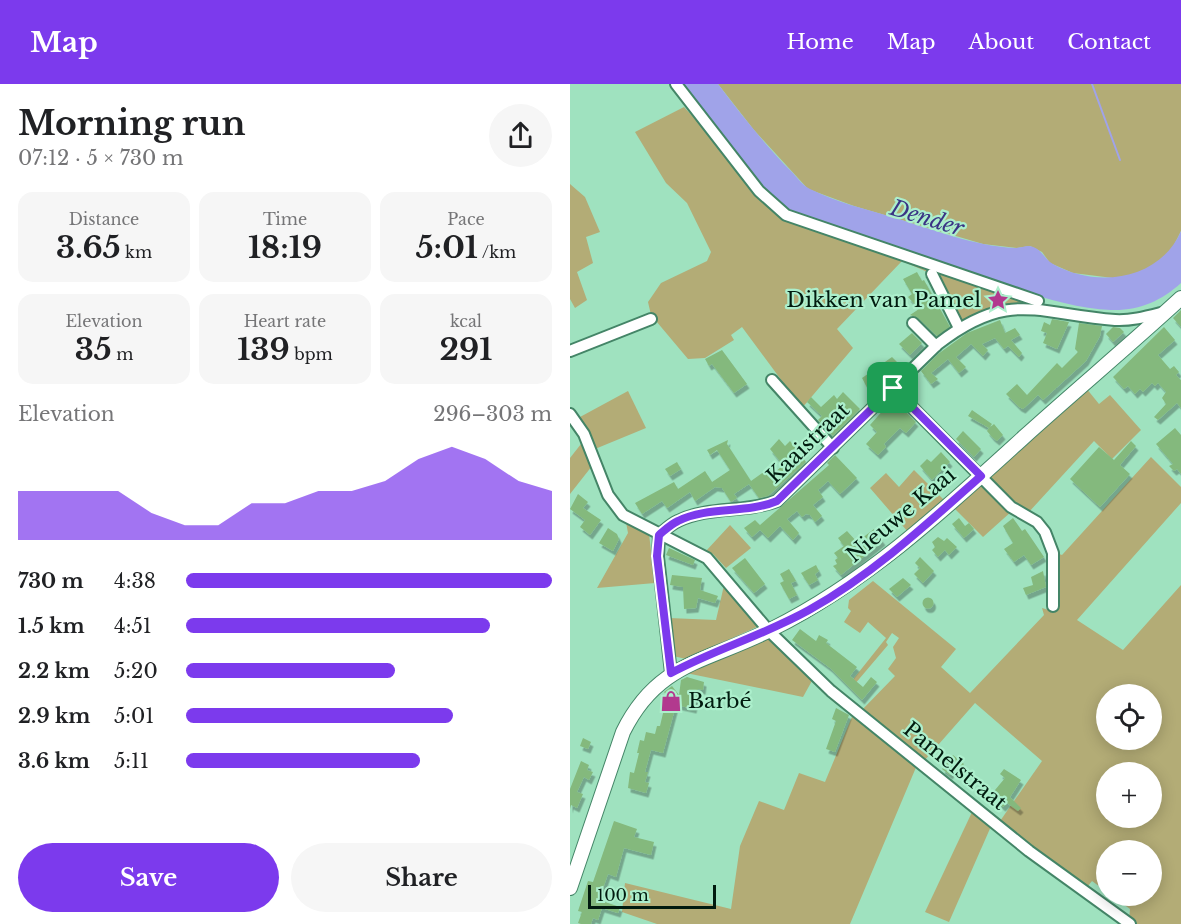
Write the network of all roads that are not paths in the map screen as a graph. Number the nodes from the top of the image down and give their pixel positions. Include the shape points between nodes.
1 (676, 84) edge
2 (932, 274) dead end
3 (1181, 298) edge
4 (1038, 301) dead end
5 (1165, 312) junction
6 (1136, 316) junction
7 (651, 319) dead end
8 (913, 323) dead end
9 (959, 328) junction
10 (1140, 334) junction
11 (936, 346) junction
12 (570, 351) edge
13 (772, 380) dead end
14 (893, 388) junction
15 (570, 414) edge
16 (833, 448) junction
17 (981, 476) junction
18 (659, 535) junction
19 (1053, 606) dead end
20 (767, 629) junction
21 (671, 673) junction
22 (570, 888) edge
23 (1130, 924) edge

1 - 4 street via 759,190 781,212
2 - 9 street
3 - 5 main road, Nieuwe Kaai
5 - 6 street, Kaaistraat
5 - 10 main road, Nieuwe Kaai
6 - 9 street, Kaaistraat via 1115,320 1024,308 996,312
6 - 10 street
7 - 12 street
8 - 11 street
9 - 11 street, Kaaistraat
10 - 17 main road, Nieuwe Kaai
11 - 14 street, Kaaistraat
13 - 16 street
14 - 16 street, Kaaistraat
14 - 17 street
15 - 18 street, Pamelstraat via 584,434 616,506 623,515
16 - 18 street, Kaaistraat via 777,501 689,516
17 - 19 street via 1011,507 1037,522 1045,532 1053,553
17 - 20 main road, Nieuwe Kaai via 877,566 810,609
18 - 20 street, Pamelstraat via 707,558
18 - 21 street via 657,556
20 - 21 main road, Nieuwe Kaai
20 - 23 street, Pamelstraat via 840,698 1029,850
21 - 22 main road, Nieuwe Kaai via 641,701 623,732

